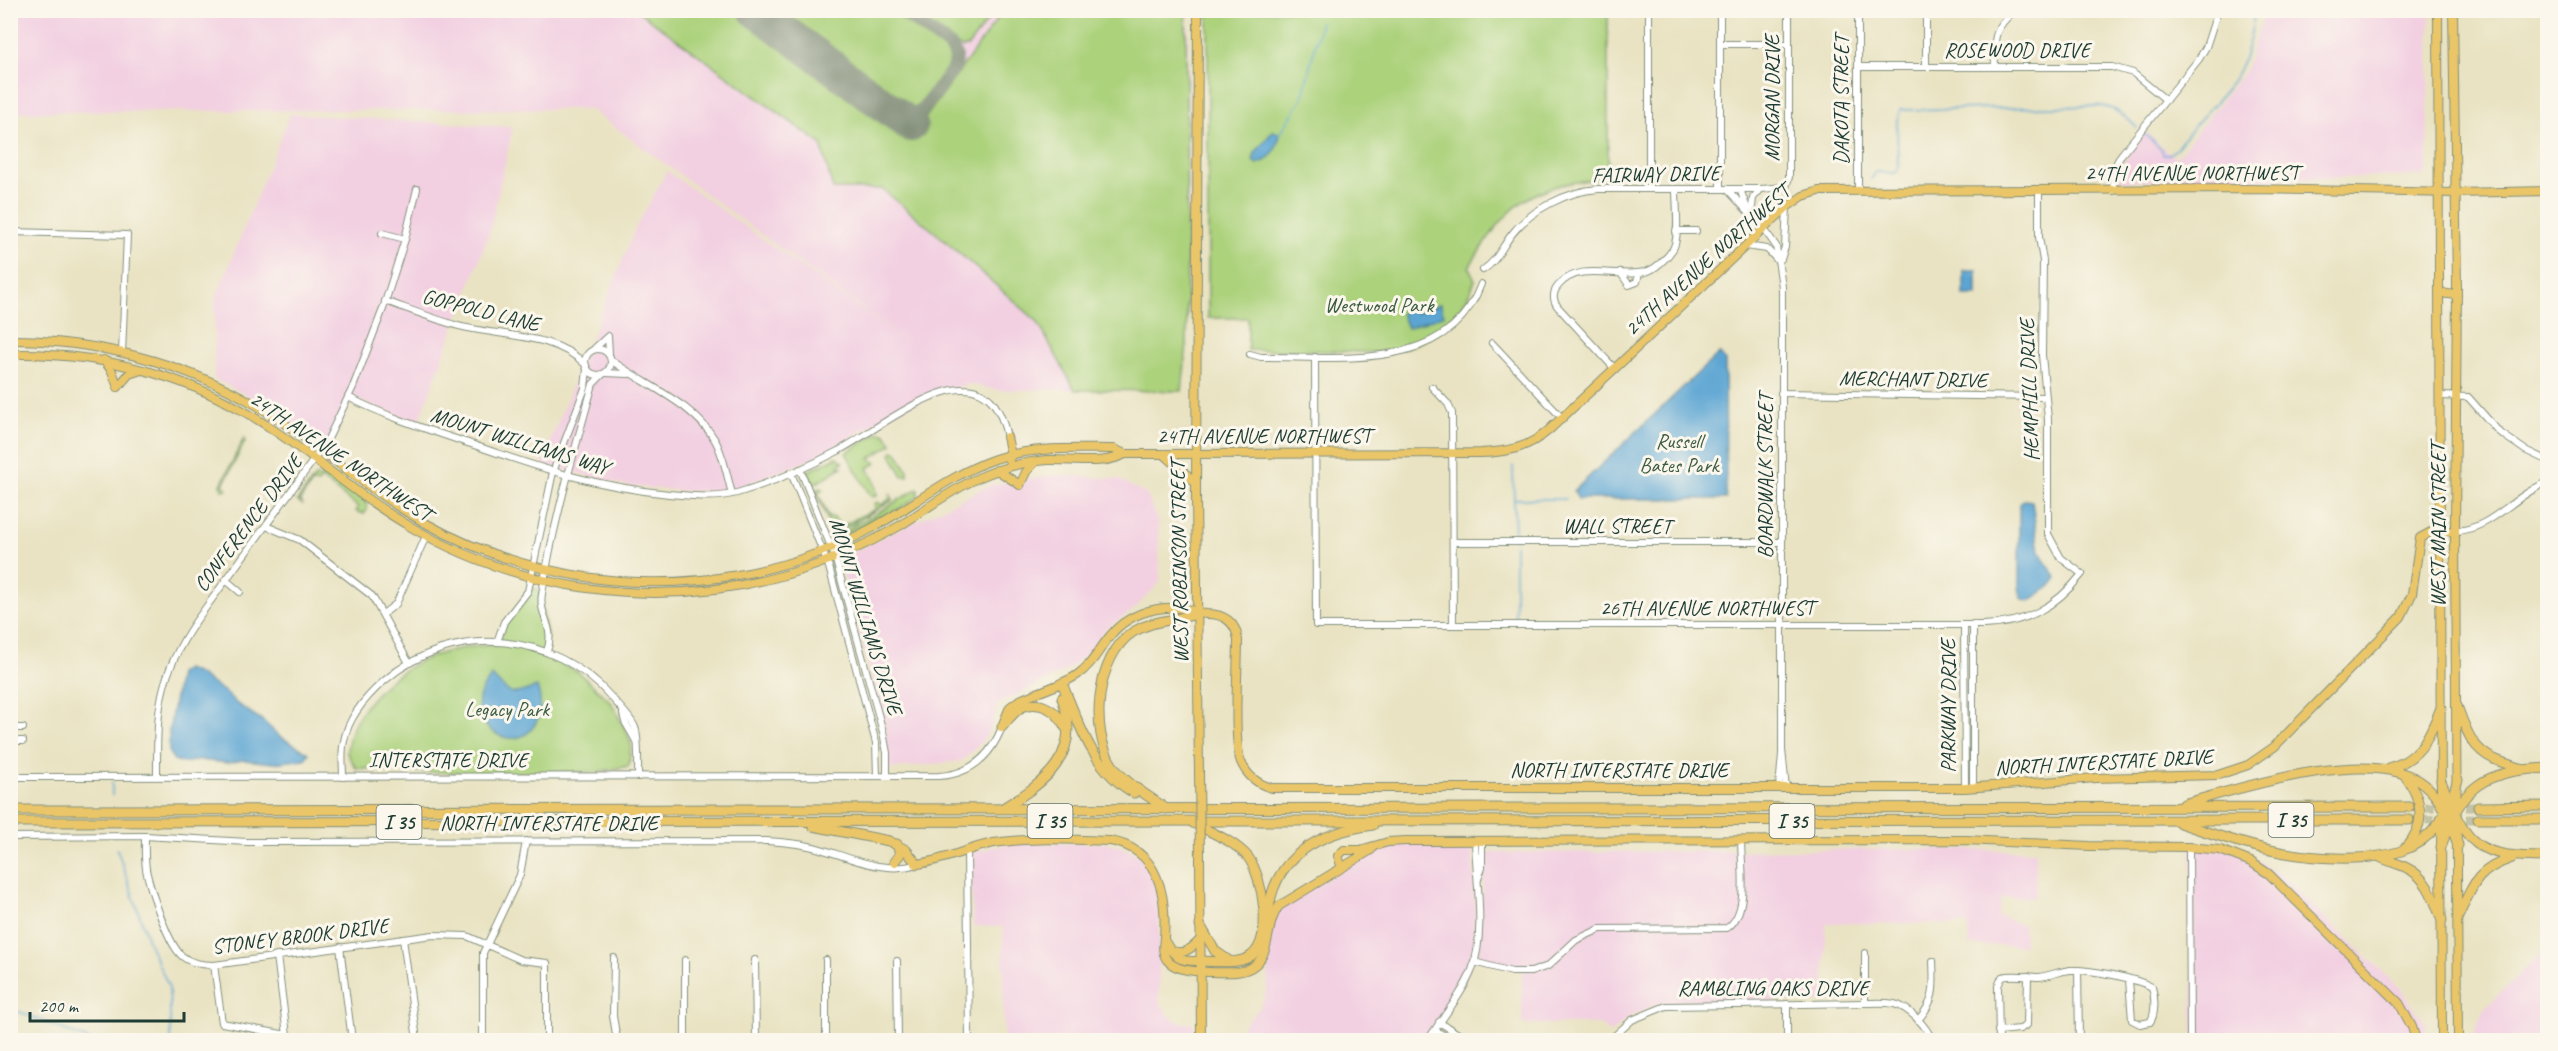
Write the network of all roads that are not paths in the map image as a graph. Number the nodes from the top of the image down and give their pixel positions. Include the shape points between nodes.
1 (1198, 10) edge
2 (1649, 10) edge
3 (1720, 10) edge
4 (1789, 10) edge
5 (1858, 10) edge
6 (1926, 10) edge
7 (2015, 10) edge
8 (2218, 10) edge
9 (2438, 10) edge
10 (2453, 10) edge
11 (1720, 44) junction
12 (1789, 44) junction
13 (1858, 67) junction
14 (1926, 67) junction
15 (1995, 67) junction
16 (2166, 100) junction
17 (1787, 185) joint
18 (417, 189) dead end
19 (1649, 189) junction
20 (1724, 189) junction
21 (1740, 189) junction
22 (1761, 189) junction
23 (1676, 190) junction
24 (1858, 190) junction
25 (2039, 191) junction
26 (2113, 191) junction
27 (2547, 191) edge
28 (2438, 192) junction
29 (2456, 193) junction
30 (1787, 207) junction
31 (1750, 214) junction
32 (1764, 229) junction
33 (1676, 231) junction
34 (1696, 231) dead end
35 (10, 232) edge
36 (381, 233) dead end
37 (405, 239) junction
38 (1746, 246) junction
39 (1779, 263) junction
40 (1483, 270) dead end
41 (1620, 272) junction
42 (1639, 273) junction
43 (1481, 284) dead end
44 (2439, 294) junction
45 (2457, 295) junction
46 (385, 301) junction
47 (10, 340) edge
48 (1492, 343) dead end
49 (592, 350) junction
50 (570, 351) junction
51 (122, 353) junction
52 (10, 354) edge
53 (35, 354) junction
54 (1250, 354) dead end
55 (610, 357) junction
56 (1315, 357) junction
57 (104, 360) junction
58 (121, 364) junction
59 (586, 367) junction
60 (1614, 368) junction
61 (143, 369) junction
62 (604, 374) junction
63 (629, 374) junction
64 (199, 377) junction
65 (118, 387) junction
66 (1432, 387) dead end
67 (1781, 393) junction
68 (2440, 396) junction
69 (2456, 396) junction
70 (348, 397) junction
71 (2045, 397) junction
72 (1562, 417) junction
73 (1007, 437) junction
74 (1075, 449) junction
75 (321, 451) junction
76 (1030, 451) junction
77 (1315, 453) junction
78 (1125, 454) junction
79 (1164, 454) junction
80 (1196, 454) junction
81 (1453, 454) junction
82 (1011, 455) junction
83 (997, 458) junction
84 (315, 460) junction
85 (2547, 461) edge
86 (1035, 462) junction
87 (1014, 465) junction
88 (800, 469) junction
89 (997, 470) junction
90 (553, 472) junction
91 (791, 473) junction
92 (568, 476) junction
93 (2547, 482) edge
94 (1196, 483) junction
95 (965, 484) junction
96 (1020, 485) junction
97 (732, 494) junction
98 (266, 526) junction
99 (2442, 531) junction
100 (2455, 531) junction
101 (426, 536) junction
102 (1453, 542) junction
103 (1782, 542) junction
104 (832, 547) junction
105 (823, 551) junction
106 (831, 559) junction
107 (534, 567) junction
108 (547, 570) junction
109 (2082, 574) joint
110 (532, 578) junction
111 (226, 580) junction
112 (545, 581) junction
113 (240, 592) dead end
114 (1199, 613) junction
115 (384, 614) junction
116 (1964, 624) junction
117 (1973, 624) junction
118 (1453, 625) junction
119 (1782, 625) junction
120 (498, 642) junction
121 (547, 651) junction
122 (409, 663) junction
123 (1059, 683) junction
124 (2457, 706) junction
125 (2441, 708) junction
126 (1002, 727) junction
127 (10, 728) edge
128 (23, 728) dead end
129 (1067, 733) junction
130 (10, 741) edge
131 (23, 741) dead end
132 (2547, 768) edge
133 (2380, 769) junction
134 (2521, 769) junction
135 (2403, 773) junction
136 (157, 776) junction
137 (877, 776) junction
138 (886, 776) junction
139 (10, 777) edge
140 (343, 777) junction
141 (638, 777) junction
142 (2457, 780) joint
143 (2441, 781) joint
144 (1969, 787) junction
145 (1782, 788) junction
146 (2547, 806) edge
147 (2172, 807) junction
148 (2409, 807) tunnel mouth
149 (2478, 807) tunnel mouth
150 (1166, 808) junction
151 (1001, 809) junction
152 (10, 810) edge
153 (2450, 813) junction
154 (2478, 819) tunnel mouth
155 (2547, 819) edge
156 (1411, 820) junction
157 (2172, 820) junction
158 (2409, 820) tunnel mouth
159 (787, 821) junction
160 (1189, 821) junction
161 (10, 822) edge
162 (146, 836) junction
163 (10, 837) edge
164 (1742, 840) junction
165 (526, 841) junction
166 (1478, 841) junction
167 (897, 844) junction
168 (2458, 845) joint
169 (1376, 846) junction
170 (2189, 847) junction
171 (2441, 847) joint
172 (967, 851) junction
173 (2402, 851) junction
174 (2380, 857) junction
175 (2514, 857) junction
176 (2547, 857) edge
177 (894, 862) junction
178 (869, 863) junction
179 (917, 864) junction
180 (1342, 868) junction
181 (2458, 917) junction
182 (2442, 920) junction
183 (1200, 925) junction
184 (1268, 929) junction
185 (403, 939) junction
186 (1164, 939) junction
187 (1200, 940) junction
188 (487, 943) junction
189 (340, 947) junction
190 (1170, 951) junction
191 (1865, 953) dead end
192 (277, 956) junction
193 (614, 958) dead end
194 (685, 960) dead end
195 (755, 960) dead end
196 (826, 960) dead end
197 (897, 961) dead end
198 (1230, 961) junction
199 (1933, 961) dead end
200 (1474, 962) junction
201 (214, 965) junction
202 (1201, 966) junction
203 (2078, 970) junction
204 (2028, 976) junction
205 (2129, 980) junction
206 (1865, 1003) junction
207 (1787, 1004) junction
208 (1918, 1020) junction
209 (1440, 1022) junction
210 (1435, 1030) junction
211 (1998, 1031) junction
212 (352, 1041) edge
213 (417, 1041) edge
214 (483, 1041) edge
215 (547, 1041) edge
216 (617, 1041) edge
217 (685, 1041) edge
218 (756, 1041) edge
219 (826, 1041) edge
220 (898, 1041) edge
221 (969, 1041) edge
222 (1201, 1041) edge
223 (1428, 1041) edge
224 (1451, 1041) edge
225 (1468, 1041) edge
226 (1610, 1041) edge
227 (1788, 1041) edge
228 (1932, 1041) edge
229 (1999, 1041) edge
230 (2079, 1041) edge
231 (2190, 1041) edge
232 (2416, 1041) edge
233 (2442, 1041) edge
234 (2458, 1041) edge

1 - 80 main road, WEST ROBINSON STREET
2 - 19 street
3 - 11 street
4 - 12 street, MORGAN DRIVE
5 - 13 street, DAKOTA STREET
6 - 14 street
7 - 15 street via 1996,31
8 - 16 street via 2204,52
9 - 28 main road, WEST MAIN STREET
10 - 29 main road, WEST MAIN STREET
11 - 12 street
11 - 20 street
12 - 17 street, MORGAN DRIVE
13 - 14 street, ROSEWOOD DRIVE
13 - 24 street, DAKOTA STREET
14 - 15 street, ROSEWOOD DRIVE
15 - 16 street, ROSEWOOD DRIVE via 2120,68 2133,73
16 - 26 street via 2118,159
17 - 22 street, FAIRWAY DRIVE
18 - 37 street, CONFERENCE DRIVE
19 - 23 street, FAIRWAY DRIVE
19 - 40 street, FAIRWAY DRIVE via 1589,189 1557,201 1516,229 1494,262
20 - 21 street, FAIRWAY DRIVE
20 - 23 street, FAIRWAY DRIVE
20 - 31 street, BOARDWALK STREET
21 - 22 street, FAIRWAY DRIVE
21 - 31 street
22 - 31 street via 1753,198
23 - 33 street
24 - 25 main road, 24TH AVENUE NORTHWEST
24 - 30 main road, 24TH AVENUE NORTHWEST via 1819,191
25 - 26 main road, 24TH AVENUE NORTHWEST
25 - 71 street, HEMPHILL DRIVE
26 - 28 main road, 24TH AVENUE NORTHWEST
27 - 29 main road, 24TH AVENUE NORTHWEST
28 - 29 main road, 24TH AVENUE NORTHWEST
28 - 44 main road, WEST MAIN STREET
29 - 45 main road, WEST MAIN STREET
30 - 32 main road, 24TH AVENUE NORTHWEST
30 - 39 street via 1785,247
31 - 32 street, BOARDWALK STREET
32 - 38 main road, 24TH AVENUE NORTHWEST
32 - 39 street, BOARDWALK STREET via 1777,249
33 - 34 street
33 - 42 street via 1670,253 1652,269
35 - 51 street via 127,235
36 - 37 street
37 - 46 street, CONFERENCE DRIVE
38 - 39 street via 1767,249
38 - 60 main road, 24TH AVENUE NORTHWEST
39 - 67 street, BOARDWALK STREET
41 - 42 street
41 - 42 street via 1629,285 1637,282
41 - 60 street via 1574,274 1558,285 1554,294 1558,308
43 - 56 street via 1469,306 1437,337 1387,356
44 - 45 main road
44 - 68 main road, WEST MAIN STREET
45 - 69 main road, WEST MAIN STREET
46 - 50 street, GOPPOLD LANE via 454,325
46 - 70 street, CONFERENCE DRIVE
47 - 51 main road, 24TH AVENUE NORTHWEST
48 - 72 street
49 - 50 street, GOPPOLD LANE
49 - 55 street via 603,349
49 - 55 street via 608,336
49 - 59 street
50 - 59 street, GOPPOLD LANE
51 - 53 main road via 113,356 65,350
51 - 64 main road, 24TH AVENUE NORTHWEST
52 - 53 main road, 24TH AVENUE NORTHWEST
53 - 57 main road, 24TH AVENUE NORTHWEST
54 - 56 street
55 - 62 street via 611,366
55 - 63 street
56 - 77 street
57 - 58 main road, 24TH AVENUE NORTHWEST
57 - 65 main road
58 - 61 main road, 24TH AVENUE NORTHWEST
58 - 64 main road via 126,360
58 - 65 main road
59 - 62 street via 594,374
59 - 90 street via 585,388
60 - 72 main road, 24TH AVENUE NORTHWEST
61 - 65 main road via 129,374
61 - 84 main road, 24TH AVENUE NORTHWEST via 232,404
62 - 63 street
62 - 92 street via 593,384
63 - 97 street via 680,404 703,424 720,452
64 - 75 main road, 24TH AVENUE NORTHWEST via 255,405
66 - 81 street via 1452,413
67 - 71 street, MERCHANT DRIVE
67 - 103 street, BOARDWALK STREET
68 - 69 street
68 - 99 main road, WEST MAIN STREET
69 - 85 street via 2470,398 2499,432
69 - 100 main road, WEST MAIN STREET
70 - 75 street, CONFERENCE DRIVE
70 - 90 street, MOUNT WILLIAMS WAY via 407,423
71 - 109 street, HEMPHILL DRIVE via 2048,534 2061,558
72 - 81 main road, 24TH AVENUE NORTHWEST via 1541,436 1514,451
73 - 76 main road
73 - 82 main road
73 - 83 main road
73 - 88 street via 1001,412 992,400 972,390 954,389 906,410
74 - 76 main road, 24TH AVENUE NORTHWEST
74 - 78 main road, 24TH AVENUE NORTHWEST via 1114,449
74 - 87 main road via 1022,458
75 - 84 street, CONFERENCE DRIVE
75 - 107 main road, 24TH AVENUE NORTHWEST via 425,523 481,550
76 - 82 main road, 24TH AVENUE NORTHWEST
77 - 80 main road, 24TH AVENUE NORTHWEST
77 - 81 main road, 24TH AVENUE NORTHWEST
77 - 118 street, 26TH AVENUE NORTHWEST via 1316,625
78 - 79 main road, 24TH AVENUE NORTHWEST
78 - 86 main road, 24TH AVENUE NORTHWEST via 1115,460
79 - 80 main road, 24TH AVENUE NORTHWEST
79 - 94 main road
80 - 94 main road, WEST ROBINSON STREET
81 - 102 street
82 - 83 main road, 24TH AVENUE NORTHWEST
82 - 95 main road via 1008,461 977,472
83 - 104 main road, 24TH AVENUE NORTHWEST via 957,476 877,526
84 - 98 street, CONFERENCE DRIVE
84 - 101 main road, 24TH AVENUE NORTHWEST
86 - 87 main road, 24TH AVENUE NORTHWEST
86 - 96 main road
87 - 89 main road, 24TH AVENUE NORTHWEST
87 - 96 main road
88 - 91 street, MOUNT WILLIAMS WAY
88 - 104 street, MOUNT WILLIAMS DRIVE
89 - 95 main road, 24TH AVENUE NORTHWEST
89 - 96 main road
90 - 92 street, MOUNT WILLIAMS WAY
90 - 107 street
91 - 97 street, MOUNT WILLIAMS WAY
91 - 105 street, MOUNT WILLIAMS DRIVE
92 - 97 street, MOUNT WILLIAMS WAY via 648,492
92 - 108 street
93 - 100 street via 2513,500 2484,524
94 - 114 main road, WEST ROBINSON STREET
95 - 106 main road, 24TH AVENUE NORTHWEST via 883,535
98 - 111 street, CONFERENCE DRIVE
98 - 115 street via 302,541 372,596
99 - 100 main road
99 - 125 main road, WEST MAIN STREET
99 - 144 main road, NORTH INTERSTATE DRIVE via 2420,538 2412,594 2397,622 2281,740 2254,762 2208,776 2096,778
100 - 124 main road, WEST MAIN STREET
101 - 110 main road, 24TH AVENUE NORTHWEST
101 - 115 street via 396,604
102 - 103 street, WALL STREET
102 - 118 street
103 - 119 street, BOARDWALK STREET
104 - 105 main road, 24TH AVENUE NORTHWEST
104 - 106 street, MOUNT WILLIAMS DRIVE
105 - 106 street, MOUNT WILLIAMS DRIVE
105 - 108 main road, 24TH AVENUE NORTHWEST via 756,571 692,581 625,582
106 - 112 main road, 24TH AVENUE NORTHWEST via 753,583 687,592 615,592
106 - 137 street, MOUNT WILLIAMS DRIVE via 876,743
106 - 138 street, MOUNT WILLIAMS DRIVE via 883,732
107 - 108 main road, 24TH AVENUE NORTHWEST
107 - 110 street
108 - 112 street
109 - 117 street, 26TH AVENUE NORTHWEST via 2059,600 2039,613 2009,623
110 - 112 main road, 24TH AVENUE NORTHWEST
110 - 120 street via 525,597 504,622
111 - 113 street
111 - 136 street, CONFERENCE DRIVE via 184,638 167,674 158,711
112 - 121 street via 542,600 551,632
114 - 123 main road, NORTH INTERSTATE DRIVE via 1170,608 1135,616 1110,635 1085,668
114 - 145 main road, NORTH INTERSTATE DRIVE via 1222,616 1236,628 1239,756 1248,774 1266,787
114 - 150 highway via 1181,620 1150,623 1129,635 1114,651 1101,681 1101,735 1108,757 1126,780
114 - 183 main road, WEST ROBINSON STREET, bridge
115 - 122 street
116 - 117 street, 26TH AVENUE NORTHWEST
116 - 119 street, 26TH AVENUE NORTHWEST
116 - 144 street, PARKWAY DRIVE
117 - 144 street, PARKWAY DRIVE
118 - 119 street, 26TH AVENUE NORTHWEST
119 - 145 street, BOARDWALK STREET
120 - 121 street
120 - 122 street via 450,646
121 - 141 street via 594,679 631,719 636,730
122 - 140 street via 378,686 352,720 343,746
123 - 126 main road, NORTH INTERSTATE DRIVE via 1018,700 1010,707
123 - 129 highway via 1067,714
123 - 150 highway via 1090,748 1106,770 1129,790
124 - 134 highway via 2467,732 2480,750
124 - 142 main road, WEST MAIN STREET
125 - 133 highway via 2419,752 2402,763
125 - 143 main road, WEST MAIN STREET
126 - 129 highway via 1022,707 1036,705 1055,712
126 - 138 street, NORTH INTERSTATE DRIVE via 986,755 960,772
127 - 128 street
129 - 151 highway via 1060,759 1047,778
130 - 131 street
132 - 134 highway
133 - 135 highway
133 - 147 highway via 2307,772
134 - 153 highway via 2483,782
135 - 153 highway via 2424,784
135 - 173 highway via 2418,796 2420,816 2415,836
136 - 139 street, INTERSTATE DRIVE
136 - 140 street, INTERSTATE DRIVE
137 - 138 street, INTERSTATE DRIVE
137 - 141 street, INTERSTATE DRIVE
140 - 141 street, INTERSTATE DRIVE
142 - 153 highway
143 - 153 highway
144 - 145 main road, NORTH INTERSTATE DRIVE
146 - 149 highway
147 - 148 highway, I 35
147 - 150 highway, I 35
150 - 151 highway, I 35
151 - 152 highway, I 35
153 - 168 highway
153 - 171 highway
153 - 173 highway via 2424,838
153 - 175 highway via 2468,837 2484,849
154 - 155 highway
156 - 157 highway, I 35
156 - 160 highway, I 35
156 - 184 highway via 1348,830 1309,845 1278,880
157 - 158 highway, I 35
157 - 174 highway via 2287,855 2323,859
159 - 160 highway, I 35
159 - 161 highway, I 35
159 - 167 highway
160 - 198 highway via 1243,852 1262,886 1260,944 1247,958
162 - 163 street, NORTH INTERSTATE DRIVE
162 - 165 street, NORTH INTERSTATE DRIVE via 247,842
162 - 201 street, STONEY BROOK DRIVE via 147,874 172,943 189,961
164 - 166 main road, NORTH INTERSTATE DRIVE
164 - 170 main road, NORTH INTERSTATE DRIVE via 1966,840
164 - 200 street via 1741,909 1727,928 1600,929 1576,940 1548,966 1531,972 1512,972
165 - 178 street, NORTH INTERSTATE DRIVE via 767,841 811,846
165 - 188 street via 520,875
166 - 169 main road, NORTH INTERSTATE DRIVE via 1394,842
166 - 200 street via 1482,868
167 - 177 highway via 900,854
167 - 179 highway
168 - 181 main road
169 - 180 main road, NORTH INTERSTATE DRIVE
169 - 180 main road, NORTH INTERSTATE DRIVE via 1341,851 1338,858
170 - 231 street
170 - 232 main road, NORTH INTERSTATE DRIVE via 2230,853 2269,874 2399,1003
171 - 182 main road
172 - 179 main road, NORTH INTERSTATE DRIVE
172 - 186 main road, NORTH INTERSTATE DRIVE via 1018,841 1110,841 1131,847 1148,860 1159,878
172 - 221 street
173 - 174 highway
174 - 182 highway via 2418,875 2430,891
175 - 176 highway
175 - 181 highway via 2492,865 2480,875 2469,889
177 - 178 street, NORTH INTERSTATE DRIVE
177 - 179 street, NORTH INTERSTATE DRIVE
178 - 179 street, NORTH INTERSTATE DRIVE
180 - 184 main road, NORTH INTERSTATE DRIVE via 1284,902
181 - 234 main road
182 - 233 main road
183 - 187 main road, WEST ROBINSON STREET
183 - 198 highway via 1215,951
184 - 202 main road, NORTH INTERSTATE DRIVE via 1264,952 1255,965 1239,971
185 - 188 street, STONEY BROOK DRIVE via 447,935
185 - 189 street, STONEY BROOK DRIVE
185 - 213 street
186 - 190 main road, NORTH INTERSTATE DRIVE
186 - 202 main road, NORTH INTERSTATE DRIVE via 1163,952 1170,963 1181,969
187 - 190 main road via 1186,952
187 - 202 main road, WEST ROBINSON STREET
188 - 214 street via 483,960
188 - 215 street, STONEY BROOK DRIVE via 521,960 547,963
189 - 192 street, STONEY BROOK DRIVE
189 - 212 street
190 - 202 main road, NORTH INTERSTATE DRIVE
191 - 206 street
192 - 201 street, STONEY BROOK DRIVE
192 - 201 street via 287,1035 222,1023
193 - 216 street
194 - 217 street
195 - 218 street
196 - 219 street
197 - 220 street
198 - 202 highway
199 - 208 street via 1933,996
200 - 209 street
202 - 222 main road, WEST ROBINSON STREET
203 - 204 street
203 - 205 street
203 - 230 street
204 - 211 street via 2027,1024 2020,1029
204 - 211 street via 2004,976 1999,980
205 - 205 street via 2132,1020 2140,1024 2150,1022 2154,1014 2153,989
206 - 207 street, RAMBLING OAKS DRIVE
206 - 208 street, RAMBLING OAKS DRIVE via 1897,1005
207 - 226 street, RAMBLING OAKS DRIVE via 1666,1005 1632,1020
207 - 227 street
208 - 228 street, RAMBLING OAKS DRIVE
209 - 210 street
209 - 225 street
210 - 223 street
210 - 224 street
211 - 229 street

